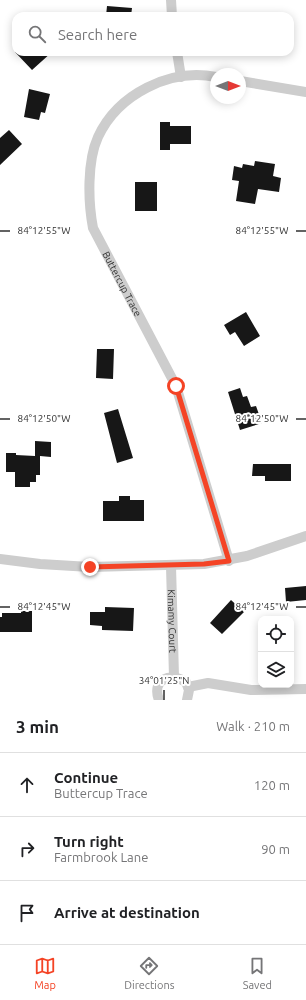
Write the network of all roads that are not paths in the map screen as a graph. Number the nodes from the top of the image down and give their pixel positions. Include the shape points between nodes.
1 (171, 0) edge
2 (172, 12) edge
3 (178, 56) edge
4 (210, 76) edge
5 (181, 77) junction
6 (246, 82) edge
7 (306, 92) edge
8 (306, 536) edge
9 (0, 559) edge
10 (229, 561) junction
11 (171, 566) junction
12 (174, 677) junction
13 (188, 687) junction
14 (306, 689) edge
15 (159, 700) edge
16 (187, 700) edge

1 - 2 street
3 - 5 street
4 - 5 street, Buttercup Trace
5 - 10 street, Buttercup Trace via 154,84 132,96 113,114 98,137 92,158 89,208 93,228 176,386
6 - 7 street
8 - 10 street
9 - 11 street via 90,567
10 - 11 street
11 - 12 street, Kimamy Court
12 - 13 street via 186,682
12 - 15 street via 165,678 159,684
13 - 14 street via 208,683 251,690
13 - 16 street

